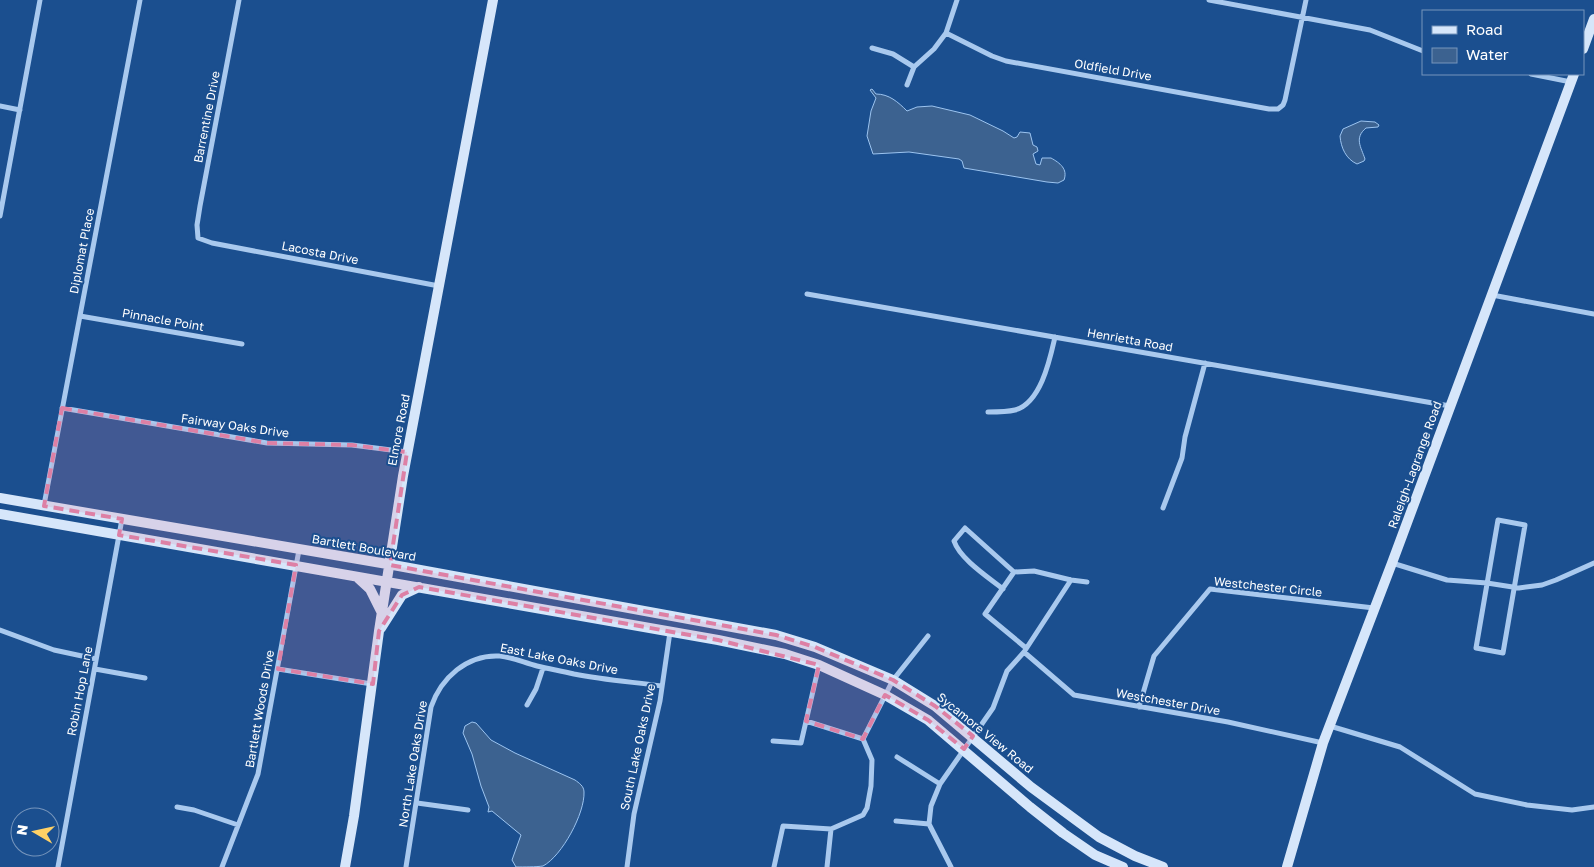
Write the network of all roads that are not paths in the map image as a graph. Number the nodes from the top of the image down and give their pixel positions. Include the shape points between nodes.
1 (40, 0) edge
2 (140, 0) edge
3 (239, 0) edge
4 (493, 0) edge
5 (957, 0) edge
6 (1210, 0) edge
7 (1306, 0) edge
8 (1302, 17) junction
9 (1594, 19) edge
10 (946, 33) junction
11 (1584, 46) edge
12 (872, 48) dead end
13 (1422, 51) edge
14 (914, 67) junction
15 (1541, 75) edge
16 (1572, 78) edge
17 (907, 86) dead end
18 (0, 106) edge
19 (20, 110) junction
20 (1, 202) edge
21 (0, 216) edge
22 (198, 238) joint
23 (439, 286) junction
24 (807, 294) dead end
25 (1492, 295) junction
26 (1594, 314) edge
27 (80, 316) junction
28 (1055, 337) junction
29 (242, 344) dead end
30 (1205, 363) junction
31 (1450, 406) junction
32 (62, 408) junction
33 (988, 412) dead end
34 (407, 452) junction
35 (0, 498) edge
36 (44, 506) junction
37 (1163, 508) dead end
38 (0, 514) edge
39 (122, 519) junction
40 (119, 535) junction
41 (299, 550) junction
42 (1392, 563) junction
43 (1594, 563) edge
44 (296, 565) junction
45 (390, 565) junction
46 (1014, 572) junction
47 (357, 576) junction
48 (1071, 580) junction
49 (387, 582) junction
50 (1087, 582) dead end
51 (1487, 583) junction
52 (420, 587) junction
53 (1515, 588) junction
54 (1003, 589) junction
55 (555, 596) junction
56 (1374, 608) junction
57 (552, 611) junction
58 (382, 613) junction
59 (722, 626) joint
60 (0, 630) edge
61 (379, 630) junction
62 (670, 632) junction
63 (776, 635) junction
64 (928, 636) dead end
65 (1025, 650) junction
66 (773, 652) junction
67 (96, 659) junction
68 (819, 665) junction
69 (278, 668) junction
70 (543, 668) junction
71 (94, 669) junction
72 (454, 671) joint
73 (146, 678) dead end
74 (373, 684) junction
75 (662, 686) junction
76 (889, 688) junction
77 (527, 705) dead end
78 (1139, 707) junction
79 (806, 721) junction
80 (1330, 726) junction
81 (863, 739) junction
82 (773, 741) dead end
83 (968, 743) junction
84 (1323, 743) junction
85 (897, 757) dead end
86 (940, 784) junction
87 (417, 803) junction
88 (1594, 806) edge
89 (178, 807) dead end
90 (468, 810) dead end
91 (896, 821) dead end
92 (929, 824) junction
93 (238, 825) junction
94 (832, 829) junction
95 (1129, 852) junction
96 (1121, 866) edge
97 (58, 867) edge
98 (222, 867) edge
99 (345, 867) edge
100 (406, 867) edge
101 (626, 867) edge
102 (774, 867) edge
103 (827, 867) edge
104 (952, 867) edge
105 (1163, 867) edge
106 (1287, 867) edge

1 - 19 street
2 - 27 street, Diplomat Place
3 - 22 street, Barrentine Drive via 200,206
4 - 23 main road, Elmore Road
5 - 10 street
6 - 8 street
7 - 8 street
8 - 10 street, Oldfield Drive via 1285,100 1278,110 1005,60
8 - 13 street via 1370,30
9 - 11 main road
10 - 14 street
12 - 14 street via 893,54
14 - 17 street
15 - 16 street
16 - 25 main road, Raleigh-Lagrange Road
18 - 19 street
19 - 20 street
20 - 21 street
22 - 23 street, Lacosta Drive
23 - 34 main road, Elmore Road
24 - 28 street, Henrietta Road
25 - 26 street
25 - 31 main road, Raleigh-Lagrange Road
27 - 29 street, Pinnacle Point
27 - 32 street, Diplomat Place
28 - 30 street, Henrietta Road
28 - 33 street via 1048,366 1029,402 1014,410
30 - 31 street, Henrietta Road
30 - 37 street via 1182,458
31 - 42 main road, Raleigh-Lagrange Road
32 - 34 street, Fairway Oaks Drive via 260,442 352,445
32 - 36 street, Diplomat Place
34 - 45 main road, Elmore Road
35 - 36 main road, Bartlett Boulevard
36 - 39 main road, Bartlett Boulevard
38 - 40 main road
39 - 40 street, Robin Hop Lane
39 - 41 main road, Bartlett Boulevard
40 - 44 main road
40 - 67 street, Robin Hop Lane
41 - 44 street, Bartlett Woods Drive
41 - 45 main road, Bartlett Boulevard
42 - 51 street via 1447,580
42 - 56 main road, Raleigh-Lagrange Road
43 - 53 street via 1549,583
44 - 47 main road
44 - 69 street, Bartlett Woods Drive
45 - 49 main road, Elmore Road
45 - 55 main road, Bartlett Boulevard
46 - 48 street via 1034,571
46 - 54 street
46 - 54 street via 965,528 954,541 962,555
47 - 49 main road
47 - 58 main road via 370,589
48 - 50 street
48 - 65 street
49 - 52 main road
49 - 58 main road, Elmore Road
51 - 53 street
51 - 53 street via 1498,520 1525,525
51 - 53 street via 1476,648 1503,653
52 - 57 main road
52 - 61 main road via 402,595
54 - 65 street, Westchester Drive via 985,614
55 - 57 main road
55 - 59 main road, Bartlett Boulevard
56 - 78 street, Westchester Circle via 1210,589 1154,656
56 - 80 main road, Raleigh-Lagrange Road
57 - 62 main road
58 - 61 main road, Elmore Road
59 - 63 main road, Sycamore View Road
60 - 67 street via 54,650
61 - 74 main road, Elmore Road
62 - 66 main road, Sycamore View Road
62 - 75 street, South Lake Oaks Drive
63 - 66 main road
63 - 76 main road, Sycamore View Road via 815,647
64 - 76 street
65 - 78 street, Westchester Drive via 1074,695
65 - 83 street via 1007,671 993,708
66 - 68 main road, Sycamore View Road
67 - 71 street, Robin Hop Lane
68 - 76 main road, Sycamore View Road
68 - 79 street
69 - 74 street
69 - 93 street, Bartlett Woods Drive via 258,774
70 - 72 street, East Lake Oaks Drive via 490,656 468,662
70 - 75 street, East Lake Oaks Drive
70 - 77 street
71 - 73 street
71 - 97 street, Robin Hop Lane
72 - 87 street, North Lake Oaks Drive via 438,690 431,707
74 - 99 main road, Elmore Road
75 - 101 street, South Lake Oaks Drive
76 - 81 street
76 - 83 main road, Sycamore View Road via 928,720
76 - 83 main road, Sycamore View Road via 935,706
78 - 84 street, Westchester Drive
79 - 81 street
79 - 82 street via 801,743
80 - 84 main road, Raleigh-Lagrange Road
80 - 88 street via 1400,747 1475,794 1572,810
81 - 94 street via 872,760 868,808 863,815
83 - 86 street
83 - 95 main road, Sycamore View Road via 1100,837
83 - 96 main road, Sycamore View Road via 1030,808 1095,855
84 - 106 main road, Raleigh-Lagrange Road
85 - 86 street
86 - 92 street via 931,806
87 - 90 street
87 - 100 street, North Lake Oaks Drive
89 - 93 street
91 - 92 street
92 - 104 street
93 - 98 street, Bartlett Woods Drive
94 - 102 street via 783,826
94 - 103 street
95 - 96 street
95 - 105 main road, Sycamore View Road

